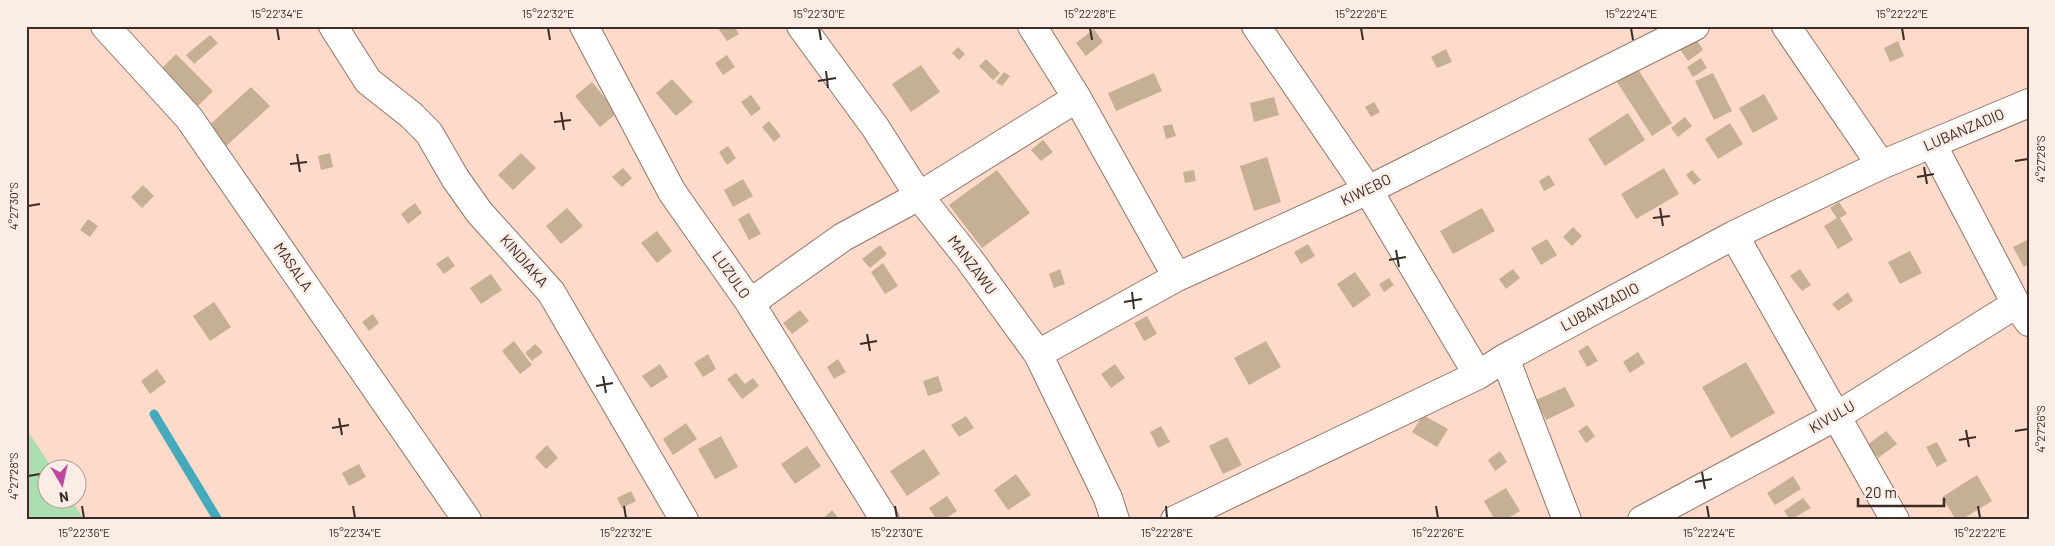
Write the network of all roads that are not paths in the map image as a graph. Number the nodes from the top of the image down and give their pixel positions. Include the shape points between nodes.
1 (105, 26) edge
2 (333, 26) edge
3 (584, 26) edge
4 (801, 26) edge
5 (1032, 26) edge
6 (1256, 26) edge
7 (1694, 26) edge
8 (1786, 26) edge
9 (1077, 98) junction
10 (2029, 102) edge
11 (1932, 144) junction
12 (1881, 165) junction
13 (1368, 190) junction
14 (919, 196) junction
15 (1734, 234) junction
16 (1177, 277) junction
17 (750, 303) junction
18 (2022, 313) edge
19 (1038, 354) junction
20 (1505, 358) junction
21 (1478, 375) junction
22 (1835, 417) junction
23 (467, 520) edge
24 (684, 520) edge
25 (885, 520) edge
26 (1115, 520) edge
27 (1175, 520) edge
28 (1567, 520) edge
29 (1642, 520) edge
30 (1895, 520) edge

1 - 23 street, MASALA via 189,118
2 - 24 street, KINDIAKA via 368,81 429,133 479,212 551,292
3 - 17 street, LUZULO via 672,192
4 - 14 street, MANZAWU via 875,127
5 - 9 street
6 - 13 street
7 - 13 street, KIWEBO
8 - 12 street
9 - 14 street
9 - 16 street
10 - 11 street, LUBANZADIO
11 - 12 street, LUBANZADIO
11 - 18 street
12 - 15 street, LUBANZADIO
13 - 16 street, KIWEBO
13 - 21 street
14 - 17 street via 843,237
14 - 19 street, MANZAWU
15 - 20 street, LUBANZADIO
15 - 22 street
16 - 19 street, KIWEBO
17 - 25 street, LUZULO
18 - 22 street, KIVULU
19 - 26 street, MANZAWU via 1108,498
20 - 21 street, LUBANZADIO
20 - 28 street
21 - 27 street, LUBANZADIO
22 - 29 street, KIVULU
22 - 30 street

